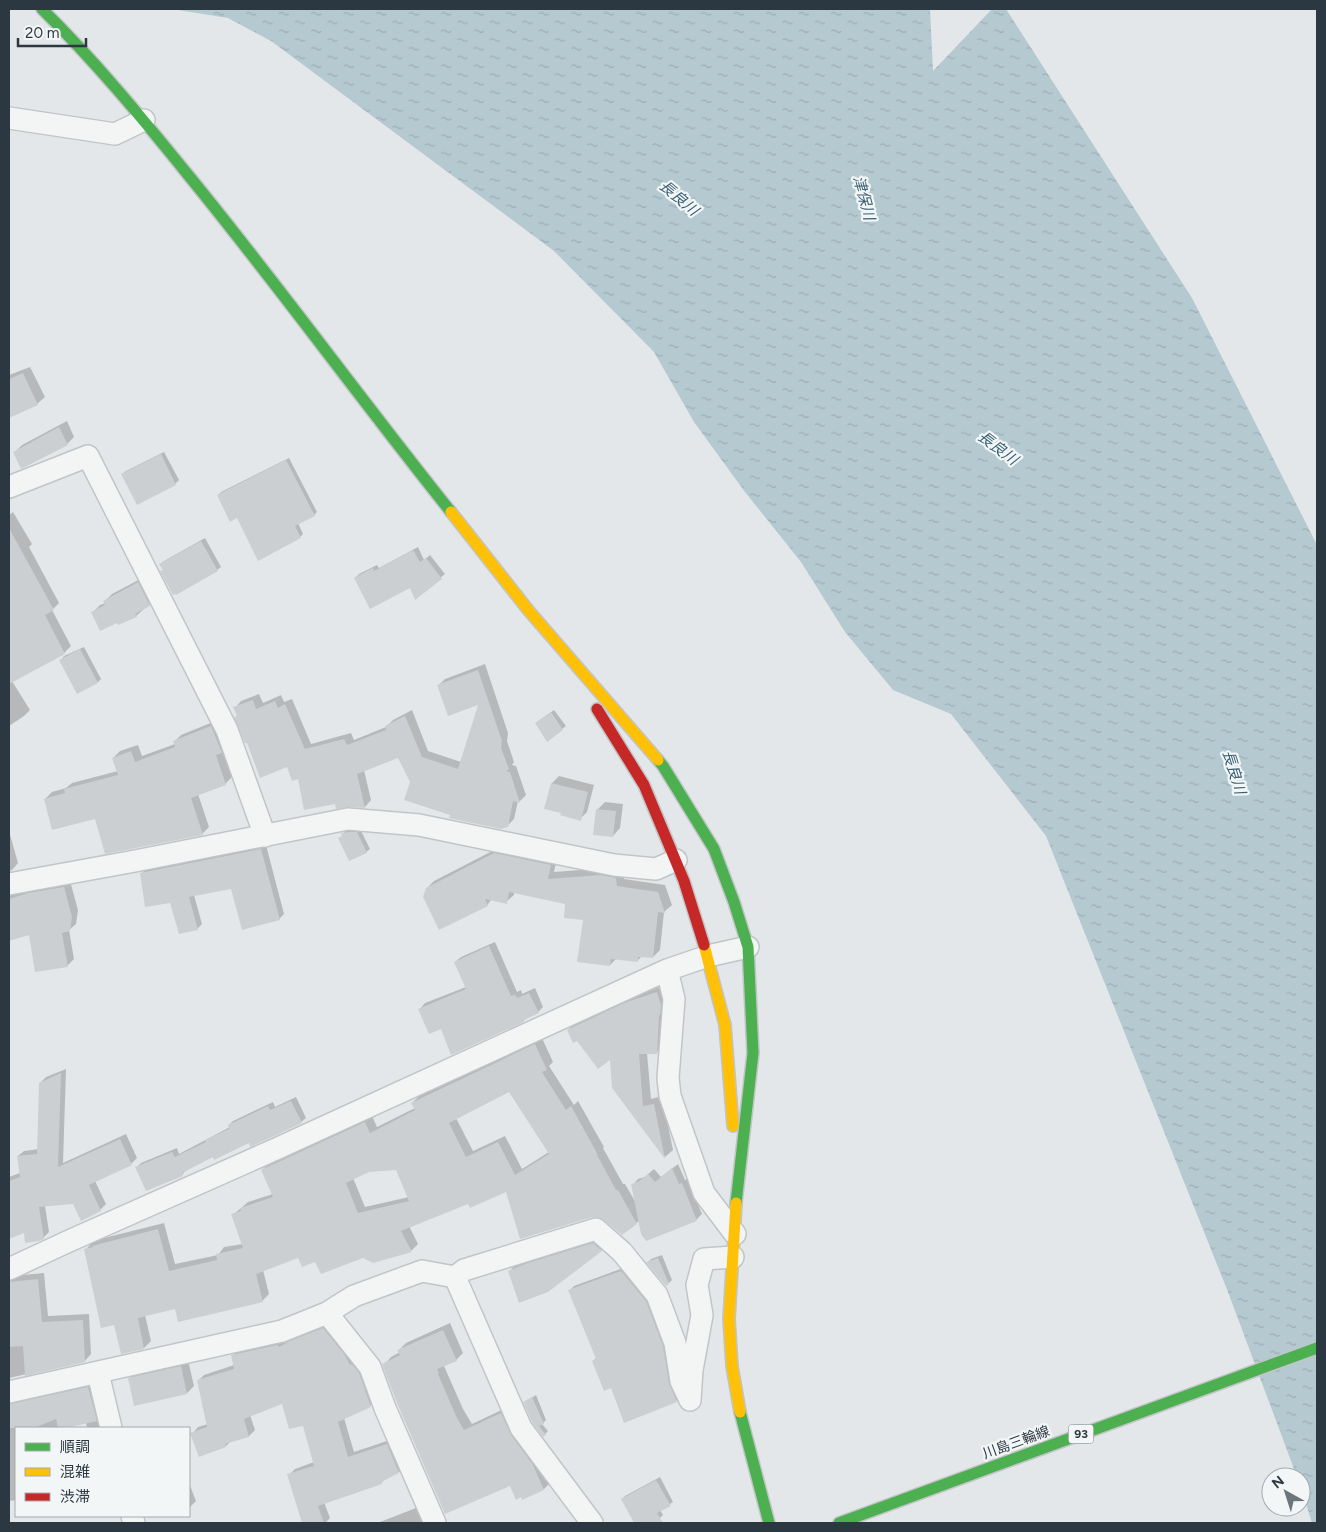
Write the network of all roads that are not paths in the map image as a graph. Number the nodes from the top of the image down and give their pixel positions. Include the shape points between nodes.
1 (42, 9) edge
2 (9, 118) edge
3 (144, 120) junction
4 (9, 487) edge
5 (529, 610) junction
6 (265, 836) junction
7 (676, 860) junction
8 (9, 884) edge
9 (748, 947) junction
10 (708, 956) junction
11 (667, 970) junction
12 (735, 1224) junction
13 (733, 1257) junction
14 (9, 1269) edge
15 (455, 1277) junction
16 (327, 1313) junction
17 (1317, 1348) edge
18 (98, 1372) junction
19 (9, 1392) edge
20 (111, 1427) edge
21 (842, 1522) edge
22 (435, 1523) edge
23 (592, 1523) edge
24 (770, 1523) edge

1 - 3 street
2 - 3 street via 115,134
3 - 5 street
4 - 6 street via 88,456 227,730
5 - 7 street via 585,690 644,785
5 - 9 street via 663,766 714,849
6 - 7 street via 348,819 419,825 614,865 656,869
6 - 8 street
7 - 10 street
9 - 10 street
9 - 12 street via 753,1054
10 - 11 street
10 - 12 street via 725,1026 733,1130
11 - 12 street via 674,999 668,1078 670,1096 704,1193
11 - 14 street
12 - 13 street
13 - 15 street via 704,1259 698,1285 702,1316 690,1400 681,1381 676,1343 657,1295 622,1252 596,1229 464,1270
13 - 24 street via 729,1319 732,1366 743,1426
15 - 16 street via 422,1271 354,1296
15 - 23 street via 521,1428
16 - 18 street via 282,1331
16 - 22 street via 370,1367
17 - 21 street, 川島三輪線 / 93
18 - 19 street
18 - 20 street

